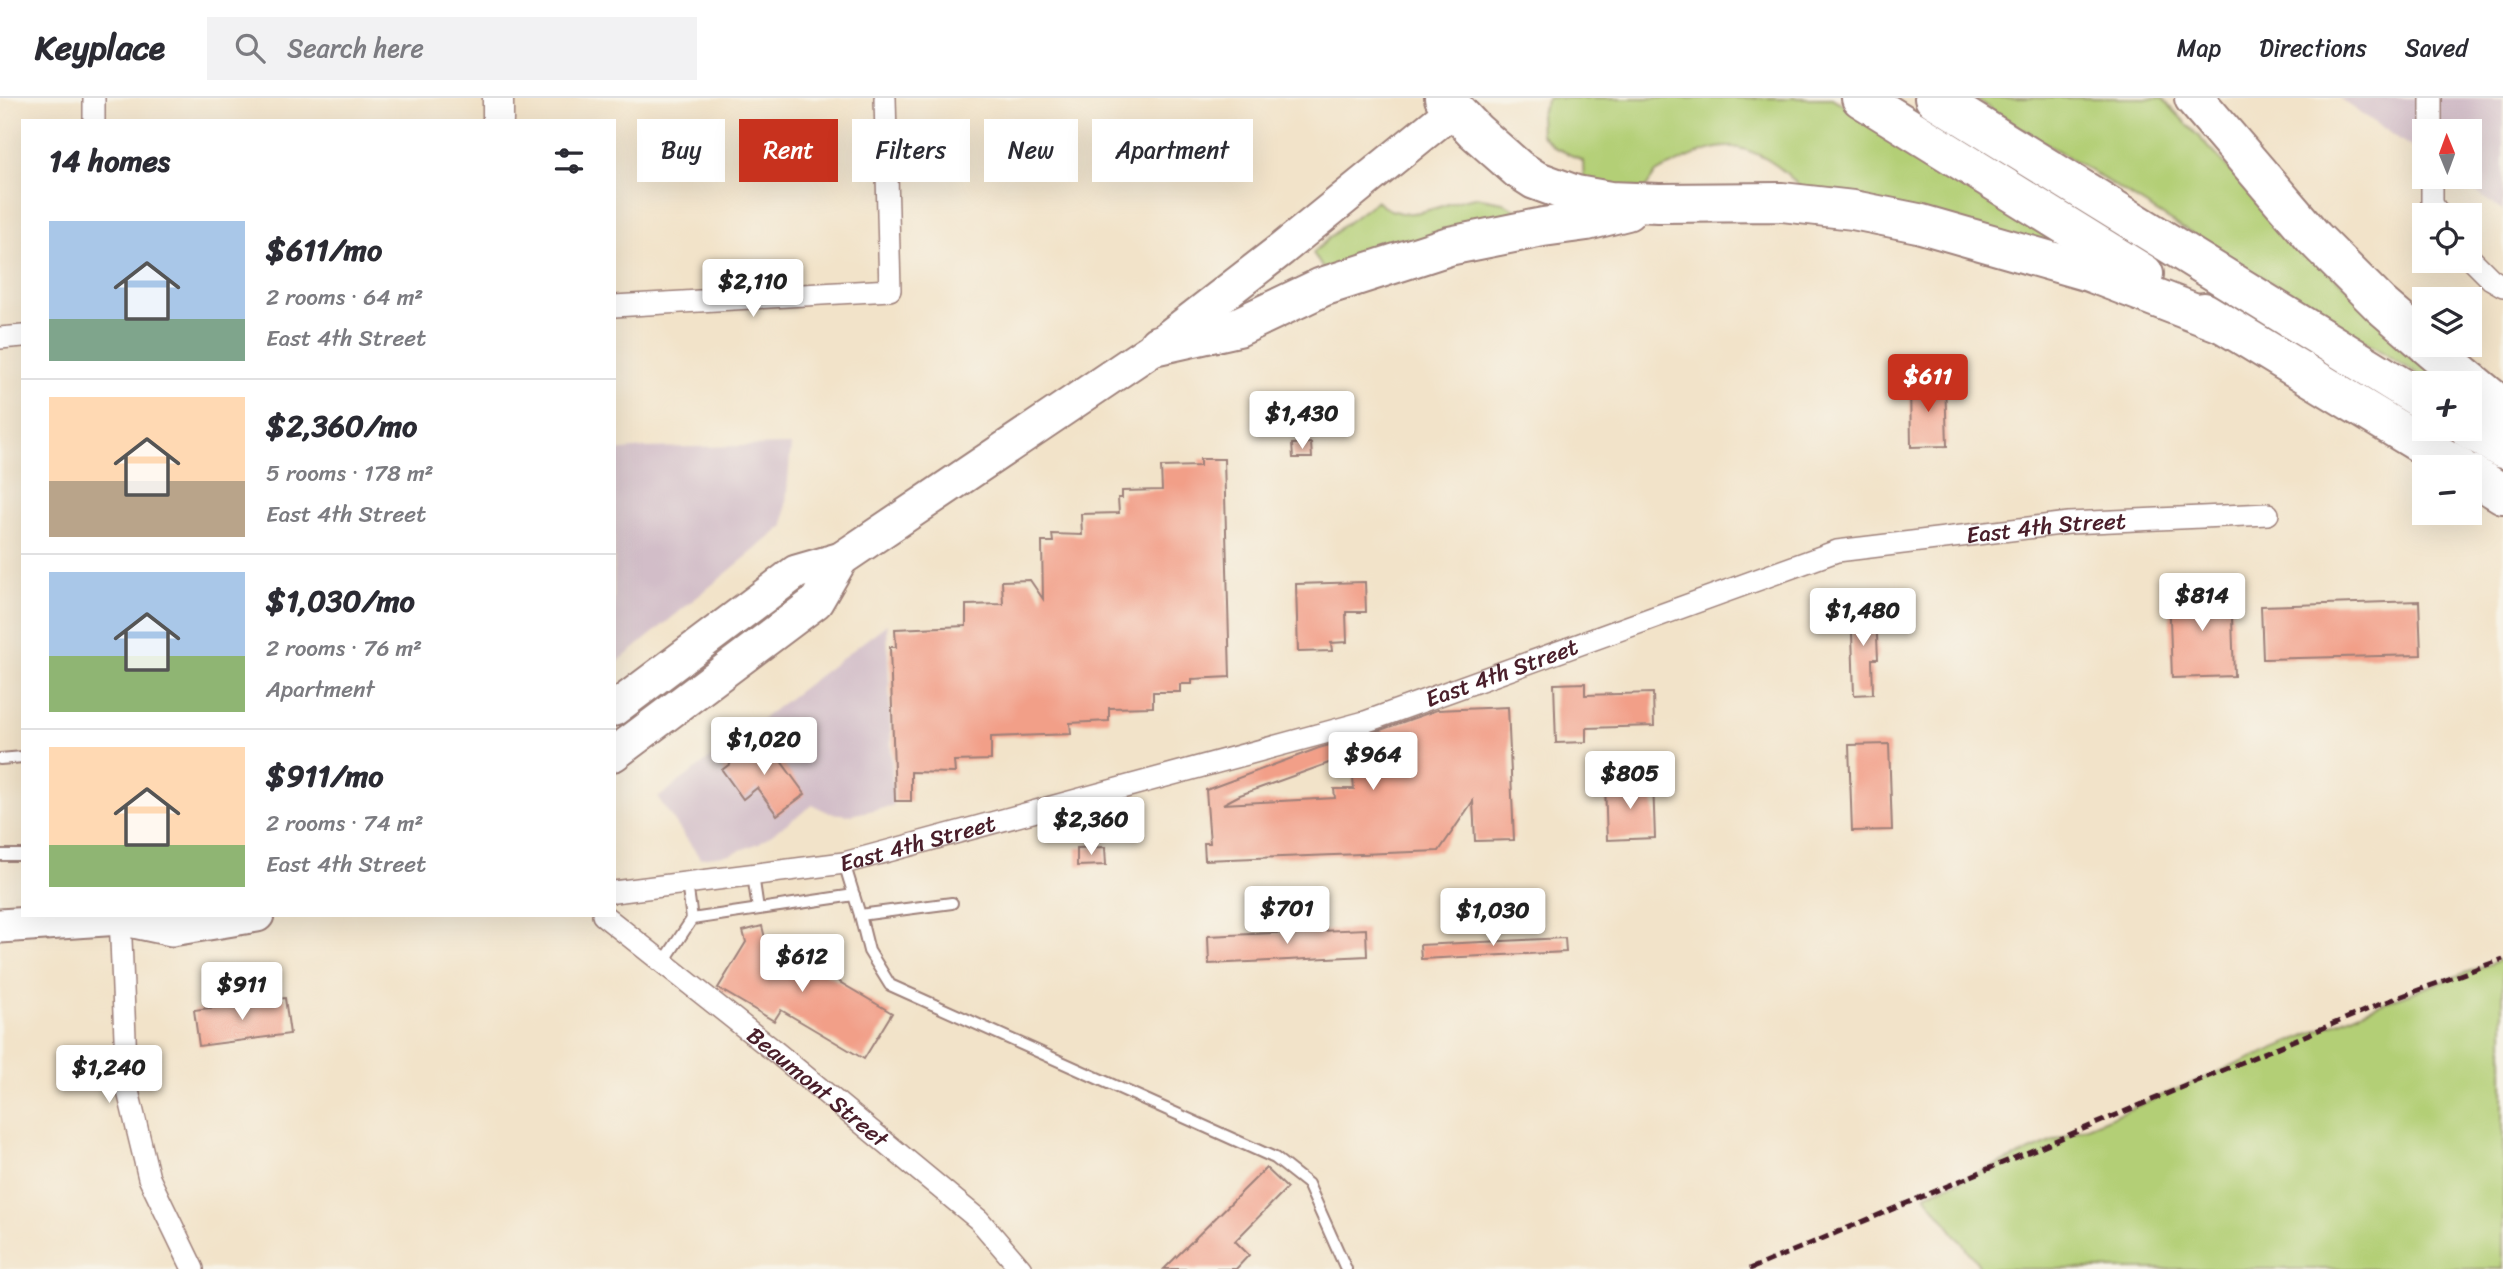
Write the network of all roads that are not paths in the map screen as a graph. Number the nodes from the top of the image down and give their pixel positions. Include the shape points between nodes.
1 (94, 98) edge
2 (498, 98) edge
3 (885, 98) edge
4 (1861, 98) edge
5 (1934, 98) edge
6 (2194, 98) edge
7 (2431, 98) edge
8 (1454, 102) edge
9 (94, 119) edge
10 (498, 119) edge
11 (2431, 119) edge
12 (1659, 203) junction
13 (2482, 269) edge
14 (2497, 283) edge
15 (616, 306) edge
16 (2224, 324) junction
17 (2412, 332) edge
18 (21, 336) edge
19 (0, 338) edge
20 (1158, 345) junction
21 (2442, 357) edge
22 (2412, 394) edge
23 (2503, 408) edge
24 (2482, 437) edge
25 (2503, 449) edge
26 (2439, 455) edge
27 (2482, 481) edge
28 (2503, 494) edge
29 (2268, 514) dead end
30 (841, 559) junction
31 (616, 707) edge
32 (616, 753) edge
33 (21, 757) edge
34 (0, 759) edge
35 (0, 855) edge
36 (21, 855) edge
37 (844, 863) junction
38 (753, 875) junction
39 (687, 883) junction
40 (616, 892) edge
41 (854, 895) junction
42 (952, 902) dead end
43 (758, 909) junction
44 (860, 915) junction
45 (100, 917) edge
46 (122, 917) edge
47 (126, 917) edge
48 (245, 917) edge
49 (606, 917) edge
50 (57, 919) edge
51 (692, 919) junction
52 (0, 926) edge
53 (663, 963) junction
54 (193, 1269) edge
55 (1021, 1269) edge
56 (1346, 1269) edge

1 - 9 street
2 - 10 street
3 - 15 street via 890,290
4 - 16 highway
5 - 22 highway
6 - 17 highway via 2314,238
7 - 11 street
8 - 12 highway via 1498,153 1535,180 1576,195
8 - 20 main road via 1282,249
12 - 16 highway via 1782,202 1918,223 2089,272
12 - 20 highway via 1449,246 1322,287 1238,327
13 - 14 street
16 - 26 highway
18 - 19 street
20 - 30 main road
21 - 23 highway
24 - 25 highway
27 - 28 highway
29 - 37 street, East 4th Street via 2069,523 1837,551 1365,722
30 - 31 main road via 796,572
30 - 32 main road via 816,603
33 - 34 lane
35 - 36 lane
37 - 38 street, East 4th Street
37 - 41 lane
38 - 39 street, East 4th Street
38 - 43 lane
39 - 40 street, East 4th Street
39 - 51 lane
41 - 43 lane
41 - 44 lane
42 - 44 lane
43 - 51 lane
44 - 56 lane via 869,951 890,985 1275,1157 1308,1184
45 - 50 main road
46 - 54 street via 127,1087 149,1178
47 - 48 main road via 172,929
49 - 53 street, Beaumont Street
50 - 52 main road
51 - 53 lane
53 - 55 street, Beaumont Street via 979,1220

